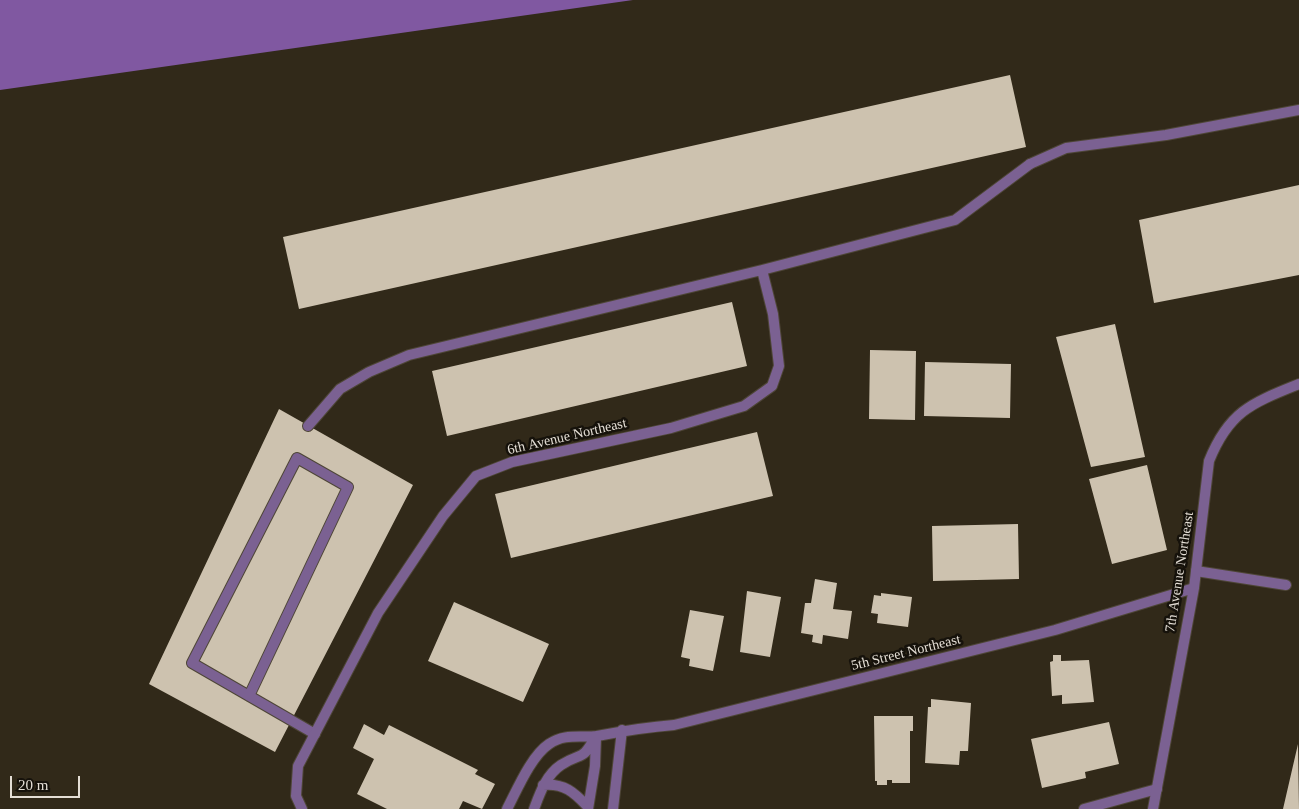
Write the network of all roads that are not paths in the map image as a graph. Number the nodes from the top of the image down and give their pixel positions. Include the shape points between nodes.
1 (1299, 110) edge
2 (762, 270) junction
3 (1299, 384) edge
4 (308, 426) dead end
5 (1196, 570) junction
6 (1286, 585) dead end
7 (1194, 588) junction
8 (249, 696) junction
9 (622, 730) junction
10 (315, 734) junction
11 (596, 736) junction
12 (543, 785) junction
13 (1157, 789) junction
14 (588, 808) edge
15 (302, 809) edge
16 (507, 809) edge
17 (534, 809) edge
18 (613, 809) edge
19 (1084, 809) edge
20 (1153, 809) edge

1 - 2 street via 1166,135 1066,148 1030,164 955,220
2 - 4 street via 409,355 340,389
2 - 10 street, 6th Avenue Northeast via 773,314 779,366 772,386 744,406 671,428 512,462 476,476 443,516 378,613
3 - 5 street, 7th Avenue Northeast via 1257,400 1235,418 1217,441 1209,461
5 - 6 street
5 - 7 street, 7th Avenue Northeast
7 - 9 street, 5th Street Northeast via 1055,630 674,725
7 - 13 street, 7th Avenue Northeast
8 - 8 street via 192,663 297,458 348,487
8 - 10 street
9 - 11 street, 5th Street Northeast
9 - 18 street
10 - 15 street, 6th Avenue Northeast via 298,766 296,796
11 - 12 street via 585,755 560,766
11 - 14 street
11 - 16 street, 5th Street Northeast via 571,735 548,744 530,766
12 - 14 street via 557,784 573,790
12 - 17 street
13 - 19 street
13 - 20 street, 7th Avenue Northeast

